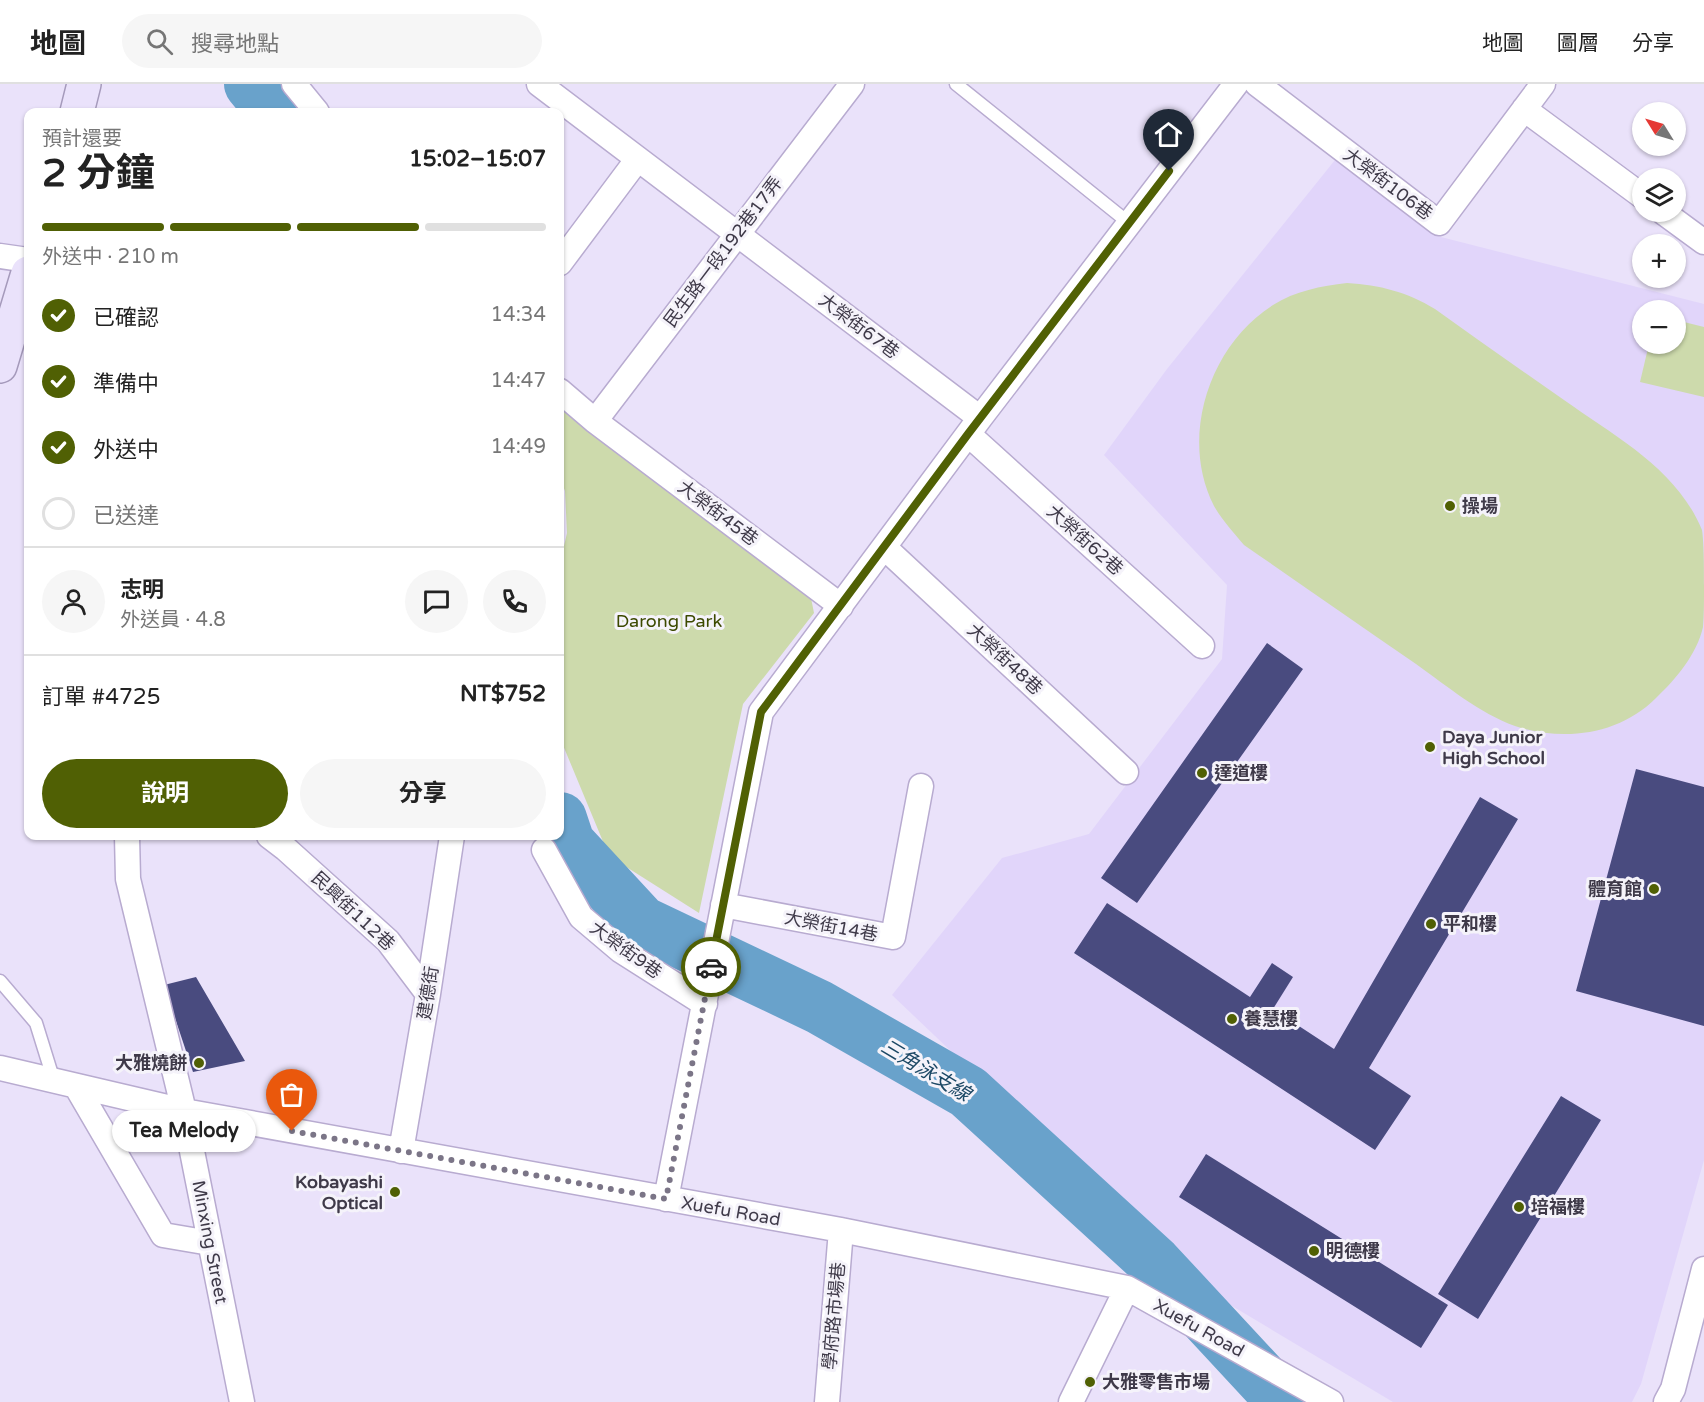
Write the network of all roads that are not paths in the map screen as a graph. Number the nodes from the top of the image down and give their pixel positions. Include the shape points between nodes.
1 (84, 84) edge
2 (294, 84) edge
3 (539, 84) edge
4 (852, 84) edge
5 (956, 84) edge
6 (1236, 84) edge
7 (1257, 84) edge
8 (1543, 84) edge
9 (78, 108) edge
10 (314, 108) edge
11 (1524, 109) junction
12 (637, 160) junction
13 (1632, 189) edge
14 (1677, 222) edge
15 (1130, 223) junction
16 (737, 234) junction
17 (1704, 242) edge
18 (0, 256) edge
19 (564, 258) edge
20 (24, 259) edge
21 (24, 286) edge
22 (0, 366) edge
23 (564, 395) edge
24 (594, 421) junction
25 (974, 426) junction
26 (884, 547) junction
27 (841, 606) junction
28 (1202, 646) dead end
29 (1126, 772) dead end
30 (921, 786) dead end
31 (127, 840) edge
32 (274, 840) edge
33 (451, 840) edge
34 (544, 850) dead end
35 (722, 913) junction
36 (0, 981) edge
37 (429, 994) junction
38 (706, 997) junction
39 (0, 1068) edge
40 (65, 1084) junction
41 (184, 1111) junction
42 (401, 1151) junction
43 (666, 1199) junction
44 (841, 1230) junction
45 (210, 1243) junction
46 (1704, 1269) edge
47 (1127, 1288) junction
48 (243, 1402) edge
49 (827, 1402) edge
50 (1071, 1402) edge
51 (1331, 1402) edge
52 (1666, 1402) edge

1 - 9 main road
2 - 10 street
3 - 12 street, 大榮街67巷
4 - 16 street, 民生路一段192巷17弄
5 - 15 lane
6 - 15 street
7 - 11 street, 大榮街106巷 via 1439,223
8 - 11 street, 大榮街106巷
11 - 13 street
12 - 16 street, 大榮街67巷
12 - 19 street
14 - 17 street
15 - 25 street
16 - 24 street, 民生路一段192巷17弄
16 - 25 street, 大榮街67巷
18 - 20 street
21 - 22 main road
23 - 24 street, 大榮街45巷
24 - 27 street, 大榮街45巷
25 - 26 street
25 - 28 street, 大榮街62巷
26 - 27 street
26 - 29 street, 大榮街48巷
27 - 35 street via 761,712
30 - 35 street, 大榮街14巷 via 893,938
31 - 41 street, Minxing Street via 129,879
32 - 37 street, 民興街112巷 via 388,941
33 - 37 street, 建德街
34 - 38 street, 大榮街9巷 via 581,916 620,950
35 - 38 street
36 - 40 lane via 36,1023
37 - 42 street, 建德街
38 - 43 street
39 - 40 street, Xuefu Road
40 - 41 street, Xuefu Road
40 - 45 street via 163,1235
41 - 42 street, Xuefu Road
41 - 45 street, Minxing Street
42 - 43 street, Xuefu Road
43 - 44 street, Xuefu Road
44 - 47 street, Xuefu Road
44 - 49 street, 學府路市場巷
45 - 48 street, Minxing Street
46 - 52 street
47 - 50 street
47 - 51 street, Xuefu Road

